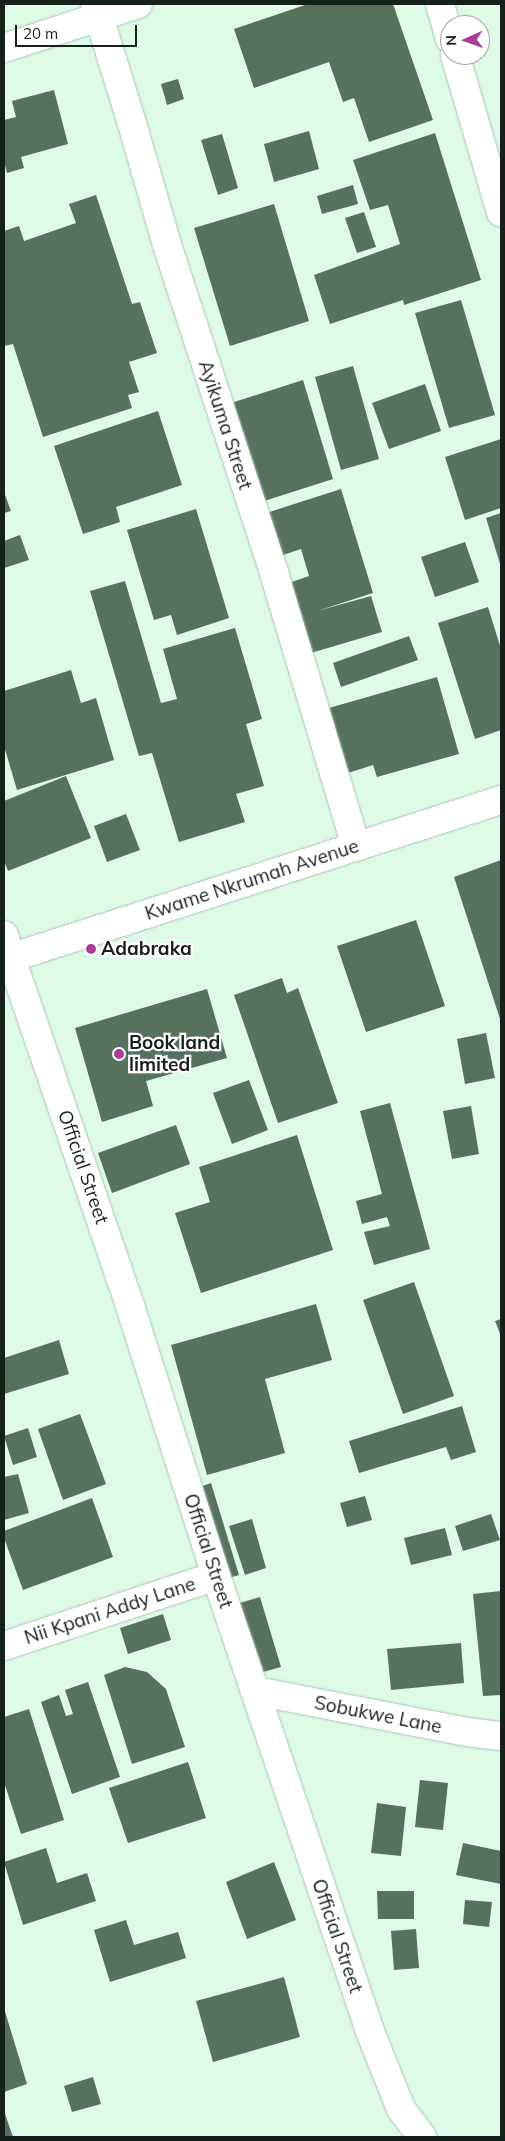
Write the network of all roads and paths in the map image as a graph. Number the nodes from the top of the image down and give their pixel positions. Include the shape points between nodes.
1 (138, 4) edge
2 (97, 10) edge
3 (4, 48) edge
4 (458, 65) edge
5 (501, 212) edge
6 (501, 800) edge
7 (356, 847) junction
8 (6, 951) edge
9 (216, 1576) junction
10 (4, 1646) edge
11 (256, 1691) junction
12 (501, 1736) edge
13 (422, 2137) edge

1 - 2 street
2 - 3 street
2 - 7 street, Ayikuma Street via 167,245 274,573
4 - 5 street
6 - 7 street, Kwame Nkrumah Avenue
7 - 8 street, Kwame Nkrumah Avenue
8 - 9 street, Official Street via 131,1308
9 - 10 street, Nii Kpani Addy Lane
9 - 11 street, Official Street
11 - 12 street, Sobukwe Lane
11 - 13 street, Official Street via 368,2029 401,2109

